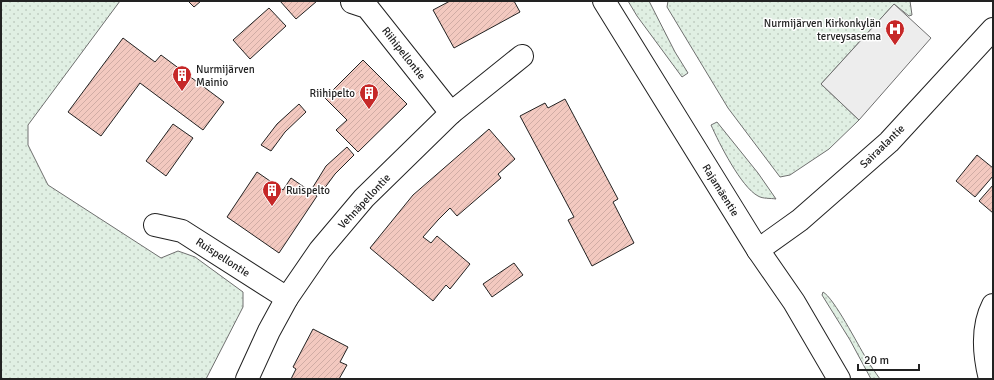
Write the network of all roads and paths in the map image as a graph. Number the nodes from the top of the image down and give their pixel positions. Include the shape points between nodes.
1 (604, 1) edge
2 (352, 2) dead end
3 (991, 37) edge
4 (522, 56) dead end
5 (451, 113) junction
6 (155, 225) dead end
7 (758, 250) junction
8 (287, 298) junction
9 (993, 305) edge
10 (247, 379) edge
11 (839, 379) edge
12 (990, 379) edge

1 - 7 street, Rajamäentie
2 - 5 street, Riihipellontie via 367,7
3 - 7 street, Sairaalantie via 889,142 800,220
4 - 5 street, Vehnäpellontie
5 - 8 street, Vehnäpellontie via 364,198 320,250
6 - 8 street, Ruispellontie via 182,231
7 - 11 street, Rajamäentie via 794,302
8 - 10 street, Vehnäpellontie
9 - 12 street via 985,330 986,361

